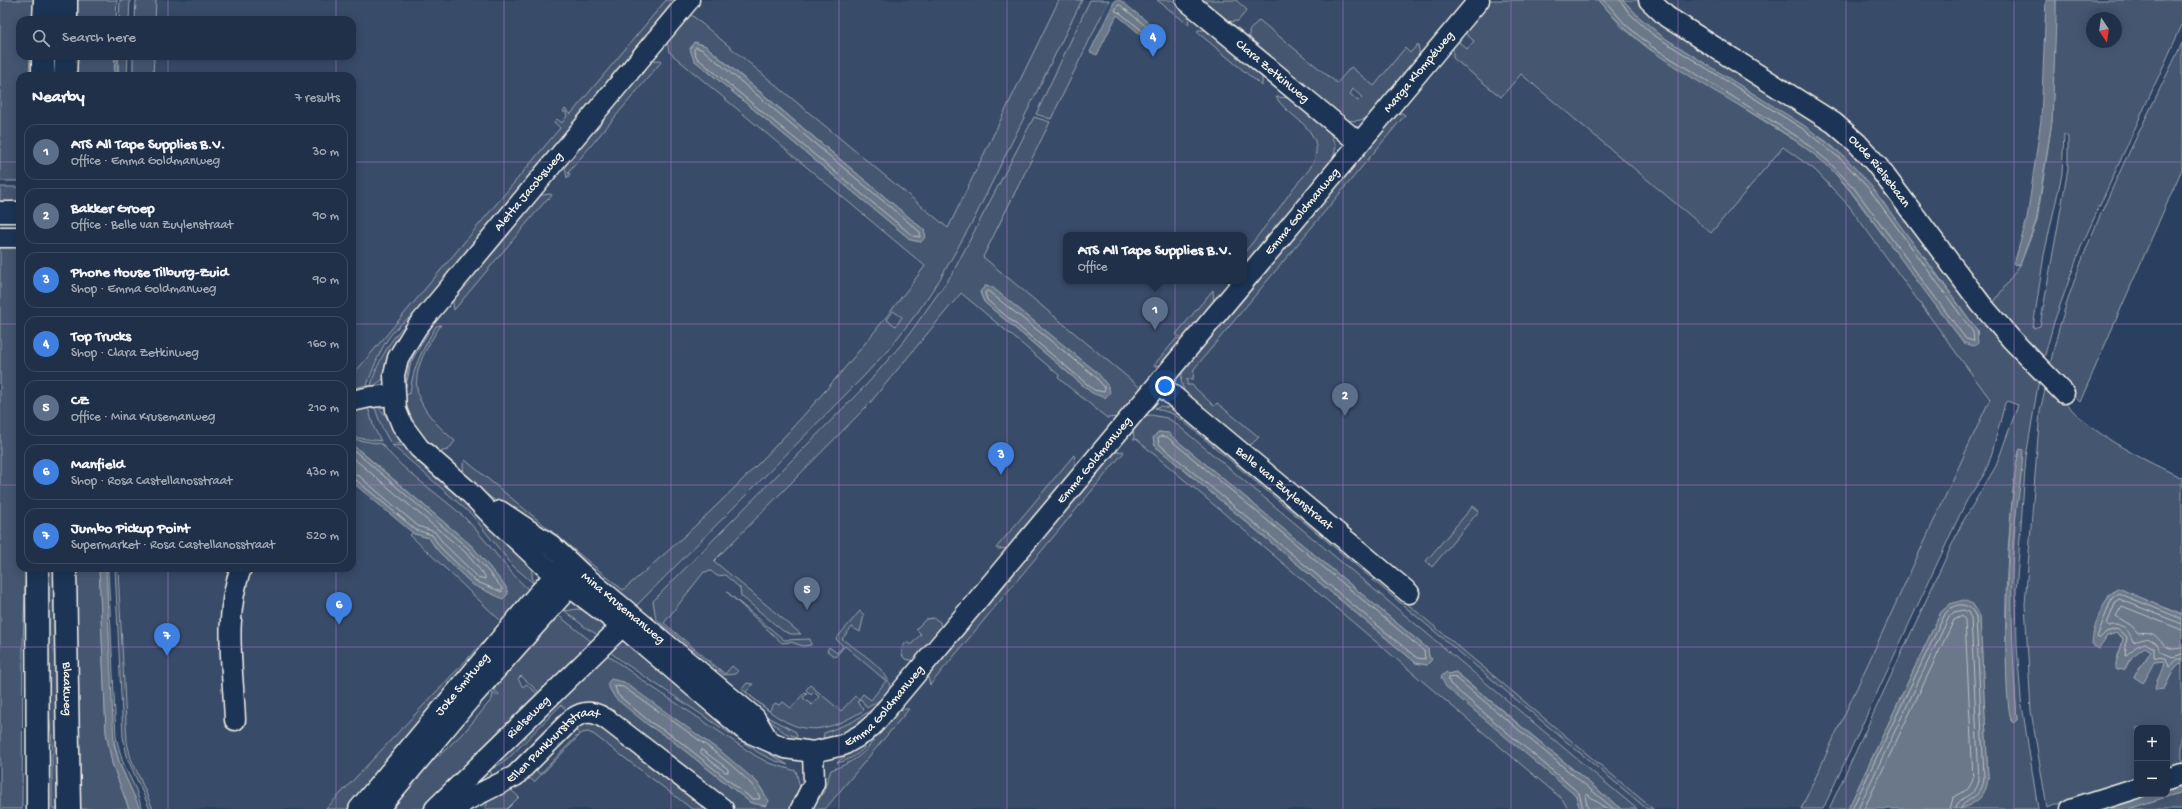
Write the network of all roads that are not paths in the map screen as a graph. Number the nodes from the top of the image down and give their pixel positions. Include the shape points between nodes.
1 (45, 0) edge
2 (66, 0) edge
3 (689, 0) edge
4 (1186, 0) edge
5 (1479, 0) edge
6 (1649, 0) edge
7 (44, 16) edge
8 (66, 16) edge
9 (44, 60) edge
10 (66, 60) edge
11 (43, 72) edge
12 (65, 72) edge
13 (1359, 143) junction
14 (0, 212) edge
15 (16, 212) edge
16 (0, 237) edge
17 (16, 237) edge
18 (1247, 278) edge
19 (1242, 284) edge
20 (1159, 384) junction
21 (2064, 393) dead end
22 (394, 395) junction
23 (356, 400) edge
24 (37, 572) edge
25 (65, 572) edge
26 (240, 572) edge
27 (568, 575) junction
28 (1409, 594) dead end
29 (622, 626) junction
30 (235, 720) dead end
31 (768, 740) junction
32 (813, 752) junction
33 (2182, 774) edge
34 (2170, 778) edge
35 (2134, 789) edge
36 (38, 809) edge
37 (68, 809) edge
38 (359, 809) edge
39 (378, 809) edge
40 (435, 809) edge
41 (457, 809) edge
42 (723, 809) edge
43 (801, 809) edge
44 (2071, 809) edge

1 - 7 main road
2 - 8 main road
3 - 22 street, Aletta Jacobsweg via 417,327 398,358 394,375
4 - 13 street, Clara Zetkinweg
5 - 13 street, Marga Klompéweg
6 - 21 street, Oude Rielsebaan via 1667,17 1810,107 1857,143 1876,164 1994,320
9 - 11 main road
10 - 12 main road
13 - 18 street, Emma Goldmanweg
14 - 15 street
16 - 17 street
19 - 20 street, Emma Goldmanweg
20 - 28 street, Belle van Zuylenstraat
20 - 32 street, Emma Goldmanweg via 874,724 843,746
22 - 23 street
22 - 27 street, Mina Krusemanweg via 396,410 411,439 466,489 551,545
24 - 36 main road
25 - 37 main road, Blaakweg
26 - 30 street via 232,601 231,631
27 - 29 street, Mina Krusemanweg
27 - 31 street, Mina Krusemanweg via 755,718
27 - 38 street, Joke Smitweg
27 - 39 street, Joke Smitweg
29 - 31 street, Mina Krusemanweg via 746,731
29 - 40 street, Rielseweg
31 - 32 street, Mina Krusemanweg via 784,748
32 - 43 street via 814,783
33 - 34 street
35 - 44 street
41 - 42 street, Ellen Pankhurststraat via 465,800 515,776 578,714 592,712 609,721

